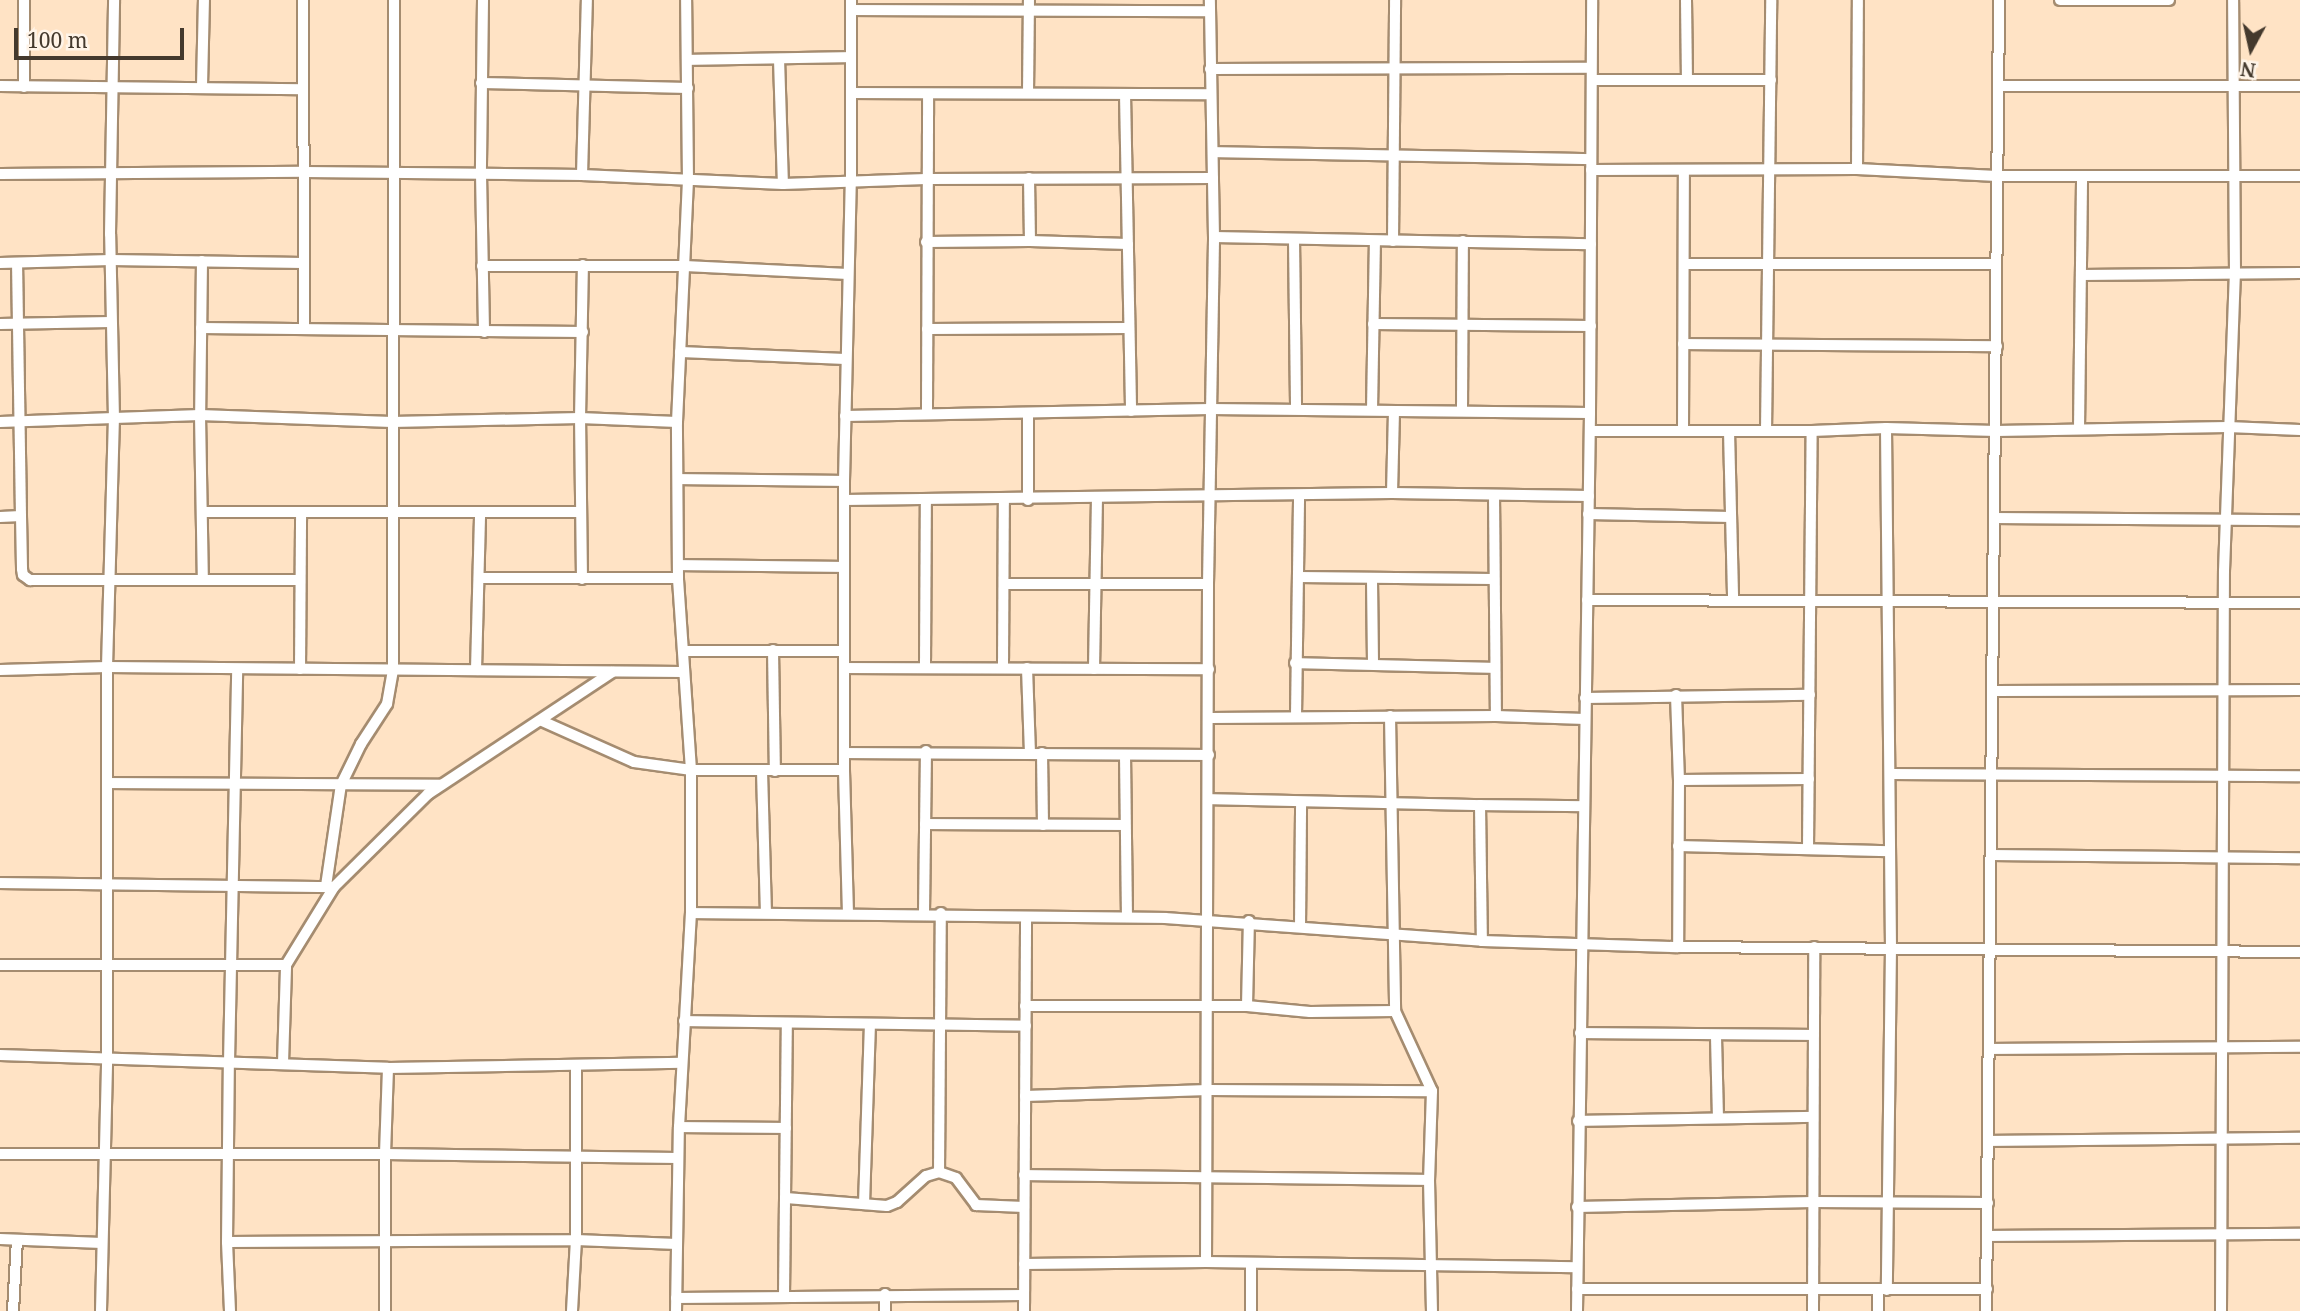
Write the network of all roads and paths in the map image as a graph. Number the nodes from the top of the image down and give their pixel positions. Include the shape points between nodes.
1 (24, 0) edge
2 (114, 0) edge
3 (204, 0) edge
4 (303, 0) edge
5 (394, 0) edge
6 (483, 0) edge
7 (587, 0) edge
8 (686, 0) edge
9 (1395, 0) edge
10 (1592, 0) edge
11 (1686, 0) edge
12 (1771, 0) edge
13 (1858, 0) edge
14 (1998, 0) edge
15 (2060, 0) edge
16 (2095, 0) edge
17 (2169, 0) edge
18 (2233, 0) edge
19 (2144, 1) edge
20 (1029, 4) edge
21 (851, 5) edge
22 (1210, 5) edge
23 (851, 57) junction
24 (779, 59) junction
25 (687, 60) junction
26 (1394, 68) junction
27 (1210, 69) junction
28 (1591, 74) junction
29 (1687, 80) junction
30 (1771, 80) junction
31 (481, 83) junction
32 (2235, 85) junction
33 (0, 86) edge
34 (112, 86) junction
35 (202, 86) junction
36 (1998, 86) junction
37 (2300, 86) edge
38 (24, 87) junction
39 (586, 88) junction
40 (688, 88) junction
41 (303, 89) junction
42 (853, 93) junction
43 (1028, 93) junction
44 (1210, 93) junction
45 (928, 94) junction
46 (1125, 94) junction
47 (1213, 152) junction
48 (1395, 155) junction
49 (1591, 165) junction
50 (1857, 169) junction
51 (1770, 170) junction
52 (1684, 171) junction
53 (305, 172) junction
54 (110, 173) junction
55 (0, 174) edge
56 (481, 174) junction
57 (393, 175) junction
58 (582, 175) junction
59 (2233, 175) junction
60 (1126, 176) junction
61 (1997, 176) junction
62 (2300, 176) edge
63 (2082, 177) junction
64 (926, 178) junction
65 (1029, 178) junction
66 (1213, 178) junction
67 (688, 181) junction
68 (851, 183) junction
69 (783, 184) junction
70 (1214, 237) junction
71 (1294, 239) junction
72 (1030, 241) junction
73 (1374, 241) junction
74 (1393, 241) junction
75 (1463, 241) junction
76 (926, 242) junction
77 (1128, 244) junction
78 (1591, 244) junction
79 (111, 260) junction
80 (202, 261) junction
81 (0, 263) edge
82 (17, 263) junction
83 (303, 263) junction
84 (1684, 264) junction
85 (1768, 264) junction
86 (1996, 264) junction
87 (583, 265) junction
88 (482, 266) junction
89 (685, 266) junction
90 (2235, 272) junction
91 (2300, 273) edge
92 (848, 274) junction
93 (2081, 275) junction
94 (111, 322) junction
95 (0, 324) edge
96 (19, 324) junction
97 (1373, 324) junction
98 (1462, 325) junction
99 (1591, 326) junction
100 (201, 328) junction
101 (304, 328) junction
102 (1129, 328) junction
103 (927, 329) junction
104 (391, 330) junction
105 (484, 332) junction
106 (583, 332) junction
107 (1768, 343) junction
108 (1684, 344) junction
109 (1997, 346) junction
110 (680, 352) junction
111 (846, 359) junction
112 (1210, 409) junction
113 (1296, 409) junction
114 (1372, 410) junction
115 (1131, 411) junction
116 (1394, 411) junction
117 (1462, 411) junction
118 (927, 412) junction
119 (1028, 413) junction
120 (1590, 413) junction
121 (200, 415) junction
122 (845, 416) junction
123 (580, 418) junction
124 (114, 419) junction
125 (0, 422) edge
126 (392, 422) junction
127 (677, 422) junction
128 (19, 423) junction
129 (2228, 427) junction
130 (1886, 428) junction
131 (2079, 428) junction
132 (1683, 430) junction
133 (2300, 430) edge
134 (1590, 431) junction
135 (1730, 431) junction
136 (1812, 431) junction
137 (1996, 431) junction
138 (1766, 432) junction
139 (678, 479) junction
140 (844, 481) junction
141 (1392, 493) junction
142 (1299, 495) junction
143 (1494, 495) junction
144 (1211, 496) junction
145 (1588, 496) junction
146 (1028, 499) junction
147 (1097, 499) junction
148 (844, 500) junction
149 (926, 500) junction
150 (1004, 500) junction
151 (202, 512) junction
152 (391, 512) junction
153 (480, 512) junction
154 (581, 512) junction
155 (301, 513) junction
156 (1588, 514) junction
157 (21, 516) junction
158 (0, 517) edge
159 (1731, 517) junction
160 (1994, 518) junction
161 (2225, 519) junction
162 (2300, 520) edge
163 (678, 565) junction
164 (844, 566) junction
165 (1299, 577) junction
166 (480, 578) junction
167 (678, 578) junction
168 (109, 579) junction
169 (203, 579) junction
170 (582, 579) junction
171 (1493, 579) junction
172 (300, 580) junction
173 (1371, 580) junction
174 (1096, 582) junction
175 (1004, 584) junction
176 (1208, 584) junction
177 (1587, 600) junction
178 (1733, 600) junction
179 (1811, 601) junction
180 (2225, 601) junction
181 (1888, 602) junction
182 (1993, 603) junction
183 (2300, 603) edge
184 (773, 650) junction
185 (682, 651) junction
186 (844, 651) junction
187 (1295, 663) junction
188 (1373, 664) junction
189 (107, 667) junction
190 (925, 667) junction
191 (1003, 667) junction
192 (844, 668) junction
193 (1027, 668) junction
194 (1494, 668) junction
195 (237, 669) junction
196 (300, 669) junction
197 (393, 669) junction
198 (1094, 669) junction
199 (1209, 669) junction
200 (0, 670) edge
201 (476, 670) junction
202 (612, 671) junction
203 (683, 672) junction
204 (2223, 690) junction
205 (2300, 690) edge
206 (1992, 691) junction
207 (1676, 695) junction
208 (1810, 695) junction
209 (1585, 698) junction
210 (1296, 716) junction
211 (1390, 716) junction
212 (1496, 716) junction
213 (1209, 718) junction
214 (1585, 719) junction
215 (542, 721) junction
216 (926, 751) junction
217 (844, 753) junction
218 (1030, 753) junction
219 (1042, 753) junction
220 (1125, 755) junction
221 (1209, 755) junction
222 (691, 770) junction
223 (844, 770) junction
224 (762, 771) junction
225 (775, 771) junction
226 (1890, 774) junction
227 (1992, 775) junction
228 (2224, 776) junction
229 (2300, 776) edge
230 (1809, 779) junction
231 (1679, 780) junction
232 (107, 783) junction
233 (234, 783) junction
234 (341, 785) junction
235 (441, 785) junction
236 (1208, 799) junction
237 (1301, 802) junction
238 (1393, 803) junction
239 (1480, 805) junction
240 (1583, 806) junction
241 (925, 824) junction
242 (1043, 825) junction
243 (1124, 825) junction
244 (1678, 846) junction
245 (1808, 848) junction
246 (1890, 850) junction
247 (1991, 855) junction
248 (2223, 858) junction
249 (2300, 858) edge
250 (0, 883) edge
251 (231, 884) junction
252 (105, 886) junction
253 (330, 887) junction
254 (691, 913) junction
255 (766, 913) junction
256 (924, 913) junction
257 (941, 913) junction
258 (848, 914) junction
259 (1026, 917) junction
260 (1126, 917) junction
261 (1208, 919) junction
262 (1249, 921) junction
263 (1300, 927) junction
264 (1394, 933) junction
265 (1482, 941) junction
266 (1581, 944) junction
267 (1678, 947) junction
268 (1814, 947) junction
269 (1891, 947) junction
270 (1990, 947) junction
271 (2223, 950) junction
272 (2300, 952) edge
273 (0, 965) edge
274 (286, 965) junction
275 (106, 966) junction
276 (230, 966) junction
277 (1026, 1006) junction
278 (1208, 1006) junction
279 (1247, 1006) junction
280 (1395, 1011) junction
281 (684, 1021) junction
282 (787, 1024) junction
283 (870, 1025) junction
284 (938, 1027) junction
285 (1026, 1027) junction
286 (1580, 1033) junction
287 (1814, 1035) junction
288 (1716, 1037) junction
289 (2223, 1046) junction
290 (2300, 1047) edge
291 (1990, 1049) junction
292 (0, 1055) edge
293 (107, 1057) junction
294 (229, 1062) junction
295 (283, 1063) junction
296 (682, 1063) junction
297 (576, 1065) junction
298 (388, 1068) junction
299 (1208, 1090) junction
300 (1432, 1091) junction
301 (1025, 1096) junction
302 (1813, 1117) junction
303 (1718, 1118) junction
304 (1578, 1121) junction
305 (679, 1127) junction
306 (786, 1128) junction
307 (2222, 1138) junction
308 (2300, 1138) edge
309 (1989, 1141) junction
310 (228, 1153) junction
311 (0, 1154) edge
312 (384, 1154) junction
313 (103, 1155) junction
314 (575, 1157) junction
315 (678, 1158) junction
316 (939, 1172) junction
317 (1024, 1175) junction
318 (1209, 1177) junction
319 (1429, 1180) junction
320 (786, 1198) junction
321 (1813, 1202) junction
322 (1888, 1202) junction
323 (1988, 1203) junction
324 (864, 1204) junction
325 (1577, 1207) junction
326 (1024, 1208) junction
327 (2300, 1234) edge
328 (2222, 1235) junction
329 (1988, 1236) junction
330 (0, 1240) edge
331 (17, 1240) junction
332 (385, 1241) junction
333 (576, 1241) junction
334 (102, 1242) junction
335 (227, 1242) junction
336 (677, 1244) junction
337 (1206, 1262) junction
338 (1251, 1263) junction
339 (1024, 1264) junction
340 (1431, 1267) junction
341 (1576, 1267) junction
342 (1577, 1289) junction
343 (1987, 1289) junction
344 (1883, 1290) junction
345 (1813, 1291) junction
346 (885, 1294) junction
347 (784, 1295) junction
348 (1024, 1295) junction
349 (676, 1298) junction
350 (13, 1311) edge
351 (101, 1311) edge
352 (230, 1311) edge
353 (385, 1311) edge
354 (572, 1311) edge
355 (676, 1311) edge
356 (885, 1311) edge
357 (1024, 1311) edge
358 (1251, 1311) edge
359 (1432, 1311) edge
360 (1577, 1311) edge
361 (1813, 1311) edge
362 (1878, 1311) edge
363 (1986, 1311) edge
364 (2221, 1311) edge

1 - 38 street
2 - 34 street
3 - 35 street
4 - 41 street
5 - 57 street
6 - 31 street
7 - 39 street
8 - 25 street
9 - 26 street
10 - 28 street
11 - 29 street
12 - 30 street
13 - 50 street
14 - 36 street
15 - 16 street
16 - 19 street
17 - 19 street
18 - 32 street
20 - 21 street
20 - 22 street
20 - 43 street
21 - 23 street
22 - 27 street
23 - 24 street
23 - 42 street
24 - 25 street
24 - 69 street
25 - 40 street
26 - 27 street
26 - 28 street
26 - 48 street
27 - 44 street
28 - 29 street
28 - 49 street
29 - 30 street
30 - 51 street
31 - 39 street
31 - 56 street
32 - 36 street
32 - 37 street
32 - 59 street
33 - 38 street
34 - 35 street
34 - 38 street
34 - 54 street
35 - 41 street
36 - 61 street
39 - 40 street
39 - 58 street
40 - 67 street
41 - 53 street
42 - 45 street
42 - 68 street
43 - 45 street
43 - 46 street
44 - 46 street
44 - 47 street
45 - 64 street
46 - 60 street
47 - 48 street
47 - 66 street
48 - 49 street
48 - 74 street
49 - 52 street
49 - 78 street
50 - 51 street
50 - 61 street
51 - 52 street
51 - 85 street
52 - 84 street
53 - 54 street
53 - 57 street
53 - 83 street
54 - 55 street
54 - 79 street
56 - 57 street
56 - 58 street
56 - 88 street
57 - 104 street
58 - 67 street
59 - 62 street
59 - 63 street
59 - 90 street
60 - 65 street
60 - 66 street
60 - 77 street
61 - 63 street
61 - 86 street
63 - 93 street
64 - 65 street
64 - 68 street
64 - 76 street
65 - 72 street
66 - 70 street
67 - 69 street
67 - 89 street
68 - 69 street
68 - 92 street
70 - 71 street
70 - 112 street
71 - 73 street
71 - 113 street
72 - 76 street
72 - 77 street
73 - 74 street
73 - 97 street
74 - 75 street
75 - 78 street
75 - 98 street
76 - 103 street
77 - 102 street
78 - 99 street
79 - 80 street
79 - 82 street
79 - 94 street
80 - 83 street
80 - 100 street
81 - 82 street
82 - 96 street
83 - 101 street
84 - 85 street
84 - 108 street
85 - 86 street
85 - 107 street
86 - 109 street
87 - 88 street
87 - 89 street
87 - 106 street
88 - 105 street
89 - 92 street
89 - 110 street
90 - 91 street
90 - 93 street
90 - 129 street
92 - 111 street
93 - 131 street
94 - 96 street
94 - 124 street
95 - 96 street
96 - 128 street
97 - 98 street
97 - 114 street
98 - 99 street
98 - 117 street
99 - 120 street
100 - 101 street
100 - 121 street
101 - 104 street
102 - 103 street
102 - 115 street
103 - 118 street
104 - 105 street
104 - 126 street
105 - 106 street
106 - 123 street
107 - 108 street
107 - 109 street
107 - 138 street
108 - 132 street
109 - 137 street
110 - 111 street
110 - 127 street
111 - 122 street
112 - 113 street
112 - 115 street
112 - 144 street
113 - 114 street
114 - 116 street
115 - 119 street
116 - 117 street
116 - 141 street
117 - 120 street
118 - 119 street
118 - 122 street
119 - 146 street
120 - 134 street
121 - 124 street
121 - 126 street
121 - 151 street
122 - 140 street
123 - 126 street
123 - 127 street
123 - 154 street
124 - 128 street
124 - 168 street
125 - 128 street
126 - 152 street
127 - 139 street
128 - 157 street
129 - 131 street
129 - 133 street
129 - 161 street
130 - 136 street
130 - 137 street
130 - 181 street
131 - 137 street
132 - 134 street
132 - 135 street
134 - 145 street
135 - 138 street
135 - 159 street
136 - 138 street
136 - 179 street
137 - 160 street
139 - 140 street
139 - 163 street
140 - 148 street
141 - 142 street
141 - 143 street
142 - 144 street
142 - 165 street
143 - 145 street
143 - 171 street
144 - 147 street
144 - 176 street
145 - 156 street
146 - 147 street
146 - 150 street
147 - 174 street
148 - 149 street
148 - 164 street
149 - 150 street
149 - 190 street
150 - 175 street
151 - 155 street
151 - 169 street
152 - 153 street
152 - 155 street
152 - 197 street
153 - 154 street
153 - 166 street
154 - 170 street
155 - 172 street
156 - 159 street
156 - 177 street
157 - 158 street
157 - 168 street via 26,578
159 - 178 street
160 - 161 street
160 - 182 street
161 - 162 street
161 - 180 street
163 - 164 street
163 - 167 street
164 - 186 street
165 - 173 street
165 - 187 street
166 - 170 street
166 - 201 street
167 - 170 street
167 - 185 street
168 - 169 street
168 - 189 street
169 - 172 street
171 - 173 street
171 - 194 street
172 - 196 street
173 - 188 street
174 - 175 street
174 - 176 street
174 - 198 street
175 - 191 street
176 - 199 street
177 - 178 street
177 - 209 street
178 - 179 street
179 - 181 street
179 - 208 street
180 - 182 street
180 - 183 street
180 - 204 street
181 - 182 street
181 - 226 street
182 - 206 street
184 - 185 street
184 - 186 street
184 - 225 street
185 - 203 street
186 - 192 street
187 - 188 street
187 - 210 street
188 - 194 street
189 - 195 street
189 - 200 street
189 - 232 street
190 - 191 street
190 - 192 street
191 - 193 street
192 - 217 street
193 - 198 street
193 - 218 street
194 - 212 street
195 - 196 street
195 - 233 street
196 - 197 street
197 - 201 street
197 - 234 street via 387,704
198 - 199 street
199 - 213 street
201 - 202 street
202 - 203 street
202 - 215 street
203 - 222 street
204 - 205 street
204 - 206 street
204 - 228 street
206 - 227 street
207 - 208 street
207 - 209 street
207 - 231 street
208 - 230 street
209 - 214 street
210 - 211 street
210 - 213 street
211 - 212 street
211 - 238 street
212 - 214 street
213 - 221 street
214 - 240 street
215 - 222 street via 626,760
215 - 235 street
216 - 217 street
216 - 218 street
216 - 241 street
217 - 223 street
218 - 219 street
219 - 220 street
219 - 242 street
220 - 221 street
220 - 243 street
221 - 236 street
222 - 224 street
222 - 254 street
223 - 225 street
223 - 258 street
224 - 225 street
224 - 255 street
226 - 227 street
226 - 246 street
227 - 228 street
227 - 247 street
228 - 229 street
228 - 248 street
230 - 231 street
230 - 245 street
231 - 244 street
232 - 233 street
232 - 252 street
233 - 234 street
233 - 251 street
234 - 235 street
234 - 253 street
235 - 253 street
236 - 237 street
236 - 261 street
237 - 238 street
237 - 263 street
238 - 239 street
238 - 264 street
239 - 240 street
239 - 265 street
240 - 266 street
241 - 242 street
241 - 256 street
242 - 243 street
243 - 260 street
244 - 245 street
244 - 267 street
245 - 246 street
246 - 269 street
247 - 248 street
247 - 270 street
248 - 249 street
248 - 271 street
250 - 252 street
251 - 252 street
251 - 253 street
251 - 276 street
252 - 275 street
253 - 274 street
254 - 255 street
254 - 281 street
255 - 258 street
256 - 257 street
256 - 258 street
257 - 259 street
257 - 284 street
259 - 260 street
259 - 277 street
260 - 261 street
261 - 262 street
261 - 278 street
262 - 263 street
262 - 279 street
263 - 264 street
264 - 265 street
264 - 280 street
265 - 266 street
266 - 267 street
266 - 286 street
267 - 268 street
268 - 269 street
268 - 287 street
269 - 270 street
269 - 322 street
270 - 271 street
270 - 291 street
271 - 272 street
271 - 289 street
273 - 275 street
274 - 276 street
274 - 295 street
275 - 276 street
275 - 293 street
276 - 294 street
277 - 278 street
277 - 285 street
278 - 279 street
278 - 299 street
279 - 280 street via 1310,1012
280 - 300 street
281 - 282 street
281 - 296 street
282 - 283 street
282 - 306 street
283 - 284 street
283 - 324 street
284 - 285 street
284 - 316 street
285 - 301 street
286 - 288 street
286 - 304 street
287 - 288 street
287 - 302 street
288 - 303 street
289 - 290 street
289 - 291 street
289 - 307 street
291 - 309 street
292 - 293 street
293 - 294 street
293 - 313 street
294 - 295 street
294 - 310 street
295 - 298 street
296 - 297 street
296 - 305 street
297 - 298 street
297 - 314 street
298 - 312 street
299 - 300 street
299 - 301 street
299 - 318 street
300 - 319 street
301 - 317 street
302 - 303 street
302 - 321 street
303 - 304 street
304 - 325 street
305 - 306 street
305 - 315 street
306 - 320 street
307 - 308 street
307 - 309 street
307 - 328 street
309 - 323 street
310 - 312 street
310 - 313 street
310 - 335 street
311 - 313 street
312 - 314 street
312 - 332 street
313 - 334 street
314 - 315 street
314 - 333 street
315 - 336 street
316 - 324 street via 926,1176 893,1205
316 - 326 street via 956,1178 976,1205
317 - 318 street
317 - 326 street
318 - 319 street
318 - 337 street
319 - 340 street
320 - 324 street
320 - 347 street
321 - 322 street
321 - 325 street
321 - 345 street
322 - 323 street
322 - 344 street
323 - 329 street
325 - 341 street
326 - 339 street
327 - 328 street
328 - 329 street
328 - 364 street
329 - 343 street
330 - 331 street
331 - 334 street
331 - 350 street
332 - 333 street
332 - 335 street
332 - 353 street
333 - 336 street
333 - 354 street
334 - 351 street
335 - 352 street
336 - 349 street
337 - 338 street
337 - 339 street
338 - 340 street
338 - 358 street
339 - 348 street
340 - 341 street
340 - 359 street
341 - 342 street
342 - 345 street
342 - 360 street
343 - 344 street
343 - 363 street
344 - 345 street
344 - 362 street
345 - 361 street
346 - 347 street
346 - 348 street
346 - 356 street
347 - 349 street
348 - 357 street
349 - 355 street

